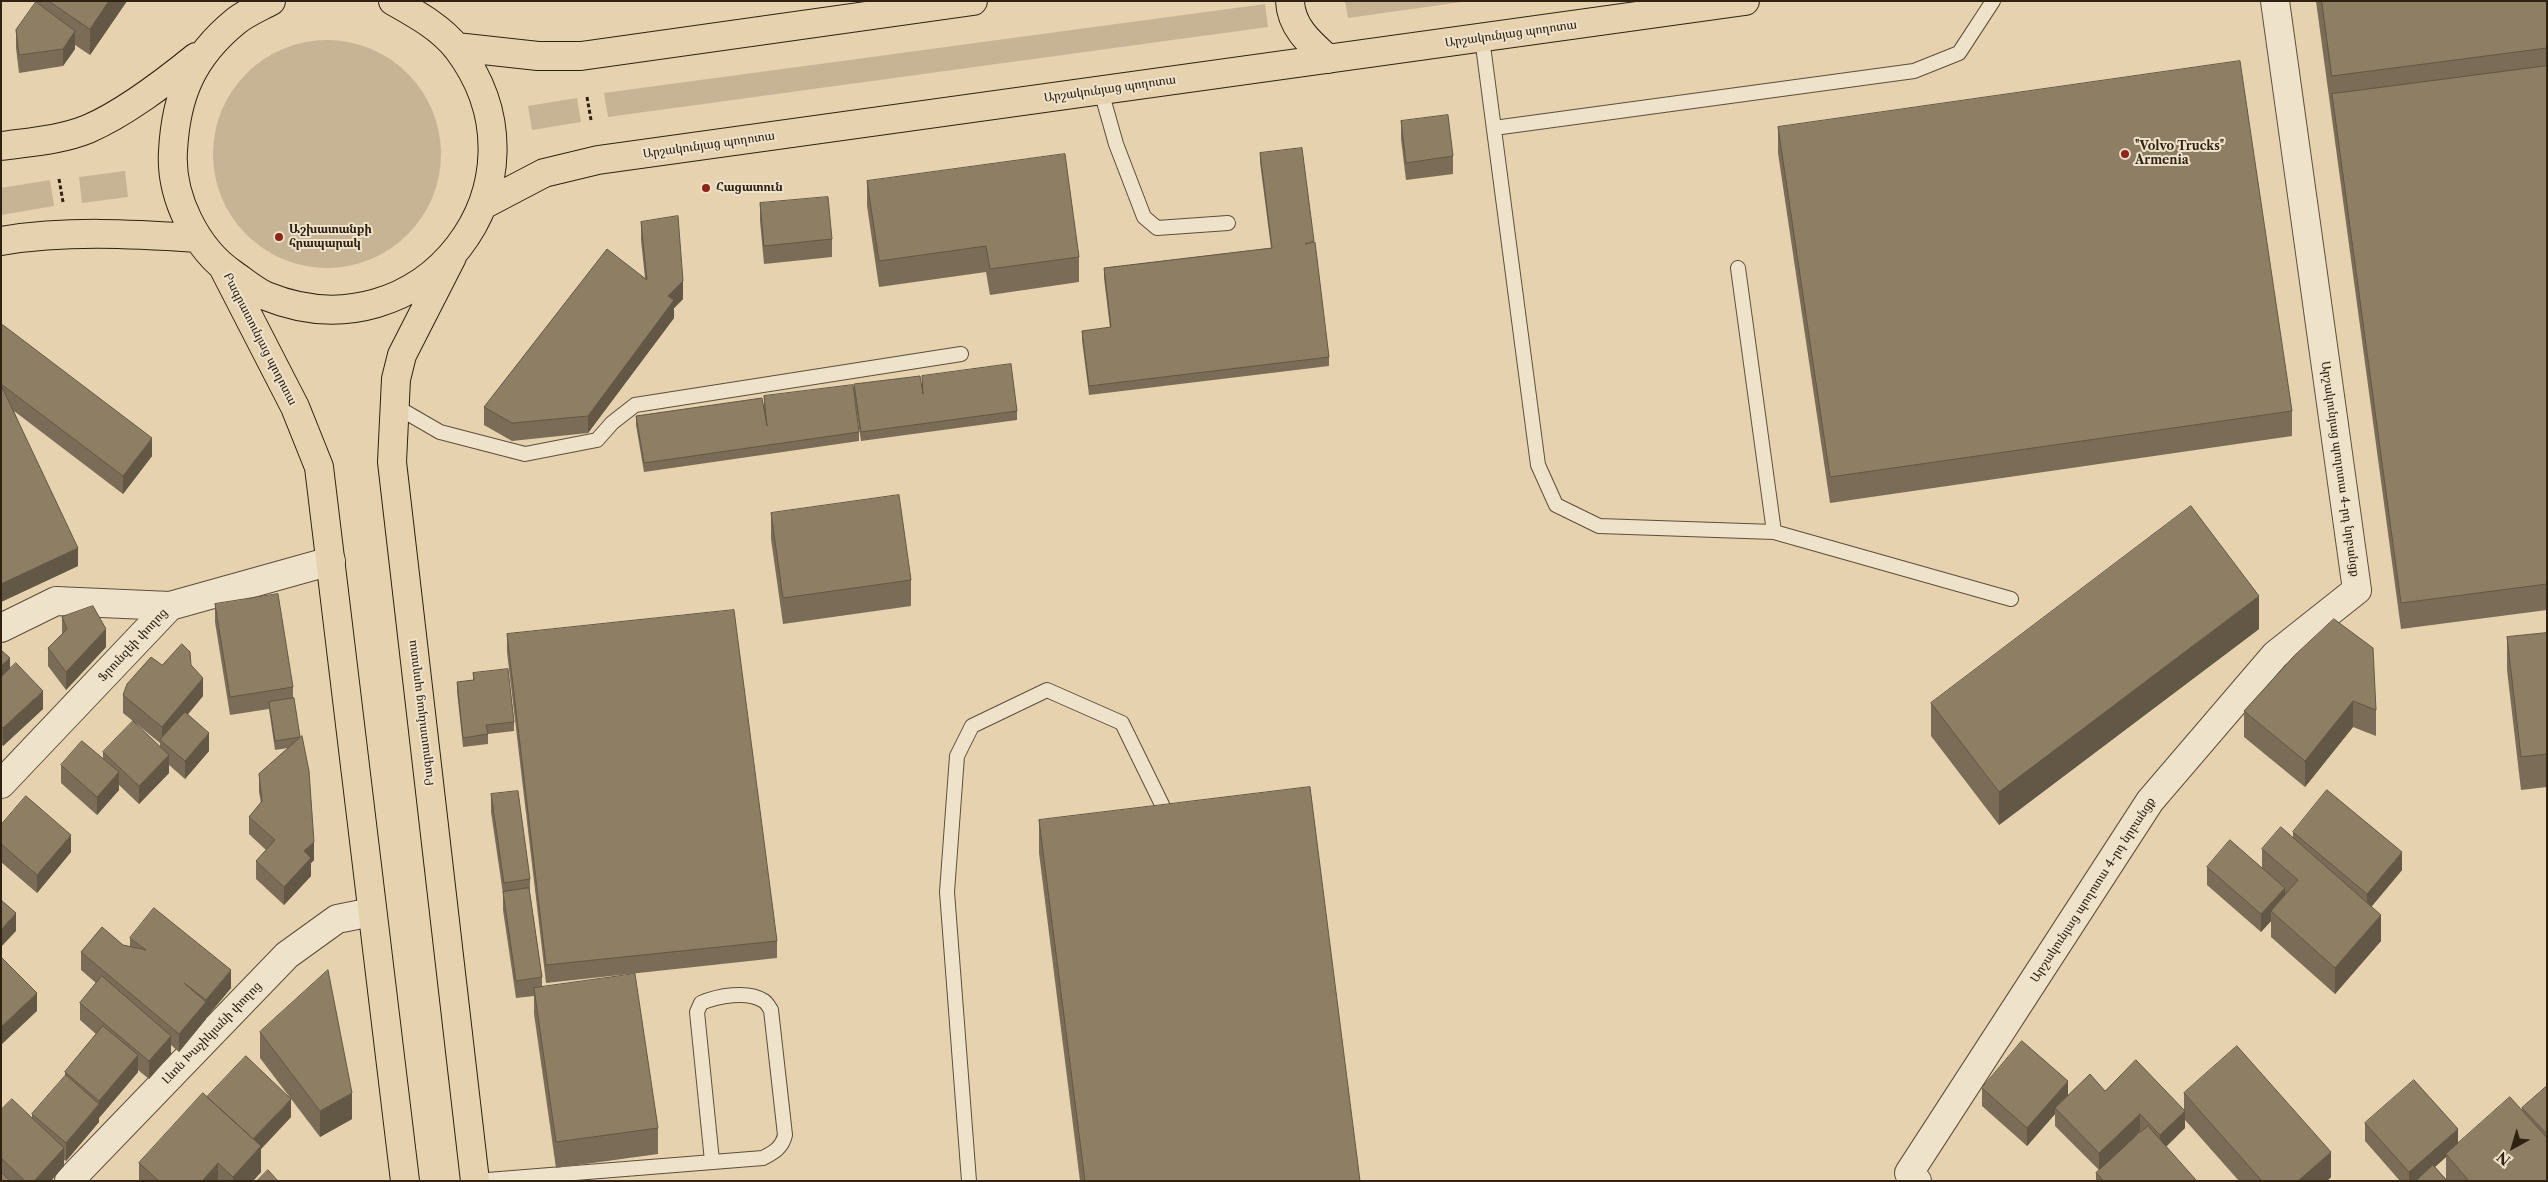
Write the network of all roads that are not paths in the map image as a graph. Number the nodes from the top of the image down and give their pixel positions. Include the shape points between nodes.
1 (271, 1) edge
2 (393, 1) edge
3 (972, 1) edge
4 (1290, 1) edge
5 (1745, 1) edge
6 (1993, 1) edge
7 (2275, 1) edge
8 (872, 8) edge
9 (240, 10) edge
10 (1482, 38) junction
11 (209, 47) junction
12 (456, 47) junction
13 (1328, 59) junction
14 (1101, 91) junction
15 (1494, 128) junction
16 (1, 146) edge
17 (483, 205) junction
18 (1228, 223) dead end
19 (198, 238) junction
20 (1, 241) edge
21 (452, 257) junction
22 (223, 267) junction
23 (1738, 268) dead end
24 (961, 354) dead end
25 (395, 406) junction
26 (1774, 532) junction
27 (331, 561) junction
28 (2011, 600) dead end
29 (170, 606) junction
30 (1, 628) edge
31 (1, 784) edge
32 (1178, 836) edge
33 (372, 912) junction
34 (712, 1161) junction
35 (1908, 1178) edge
36 (69, 1181) edge
37 (405, 1181) edge
38 (475, 1181) edge
39 (969, 1181) edge

1 - 9 main road
2 - 12 main road via 427,20
3 - 8 main road
4 - 13 main road via 1296,26
5 - 10 main road, Արշակունյաց պողոտա
6 - 15 lane via 1959,53 1914,71
7 - 35 street, Արշակունյաց պողոտա 4-րդ նրբանցք via 2357,590 2275,655 2150,801
8 - 12 main road via 581,56 538,56
9 - 11 main road
10 - 13 main road, Արշակունյաց պողոտա
10 - 15 lane
11 - 16 main road via 154,92 88,129
11 - 19 main road via 187,82 174,128 172,161 180,201
12 - 17 main road via 478,83 491,123 493,165
13 - 14 main road, Արշակունյաց պողոտա
14 - 17 main road, Արշակունյաց պողոտա via 598,160 544,173
14 - 18 lane via 1116,144 1144,217 1157,228
15 - 26 lane via 1538,466 1556,505 1599,526
17 - 21 main road via 470,233
19 - 20 main road via 66,234
19 - 22 main road
21 - 22 main road via 413,289 365,307 348,308 314,309 265,296
21 - 25 main road, Բագրատունյաց պողոտա via 407,342 396,380
22 - 27 main road, Բագրատունյաց պողոտա via 295,407 319,467
23 - 26 lane
24 - 25 lane via 635,405 597,440 524,454 440,432
25 - 38 main road, Բագրատունյաց պողոտա via 392,462
26 - 28 lane
27 - 29 street, Ֆրունզեի փողոց
27 - 33 main road, Բագրատունյաց պողոտա
29 - 30 street via 56,601
29 - 31 street, Ֆրունզեի փողոց
32 - 39 lane via 1122,723 1048,690 972,726 957,756 947,892
33 - 36 street, Լևոն Խաչիկյանի փողոց via 337,919 287,955
33 - 37 main road, Բագրատունյաց պողոտա
34 - 34 lane via 762,1158 783,1143 785,1135 771,1010 764,1001 754,997 710,1000 701,1003 697,1012
34 - 38 lane

